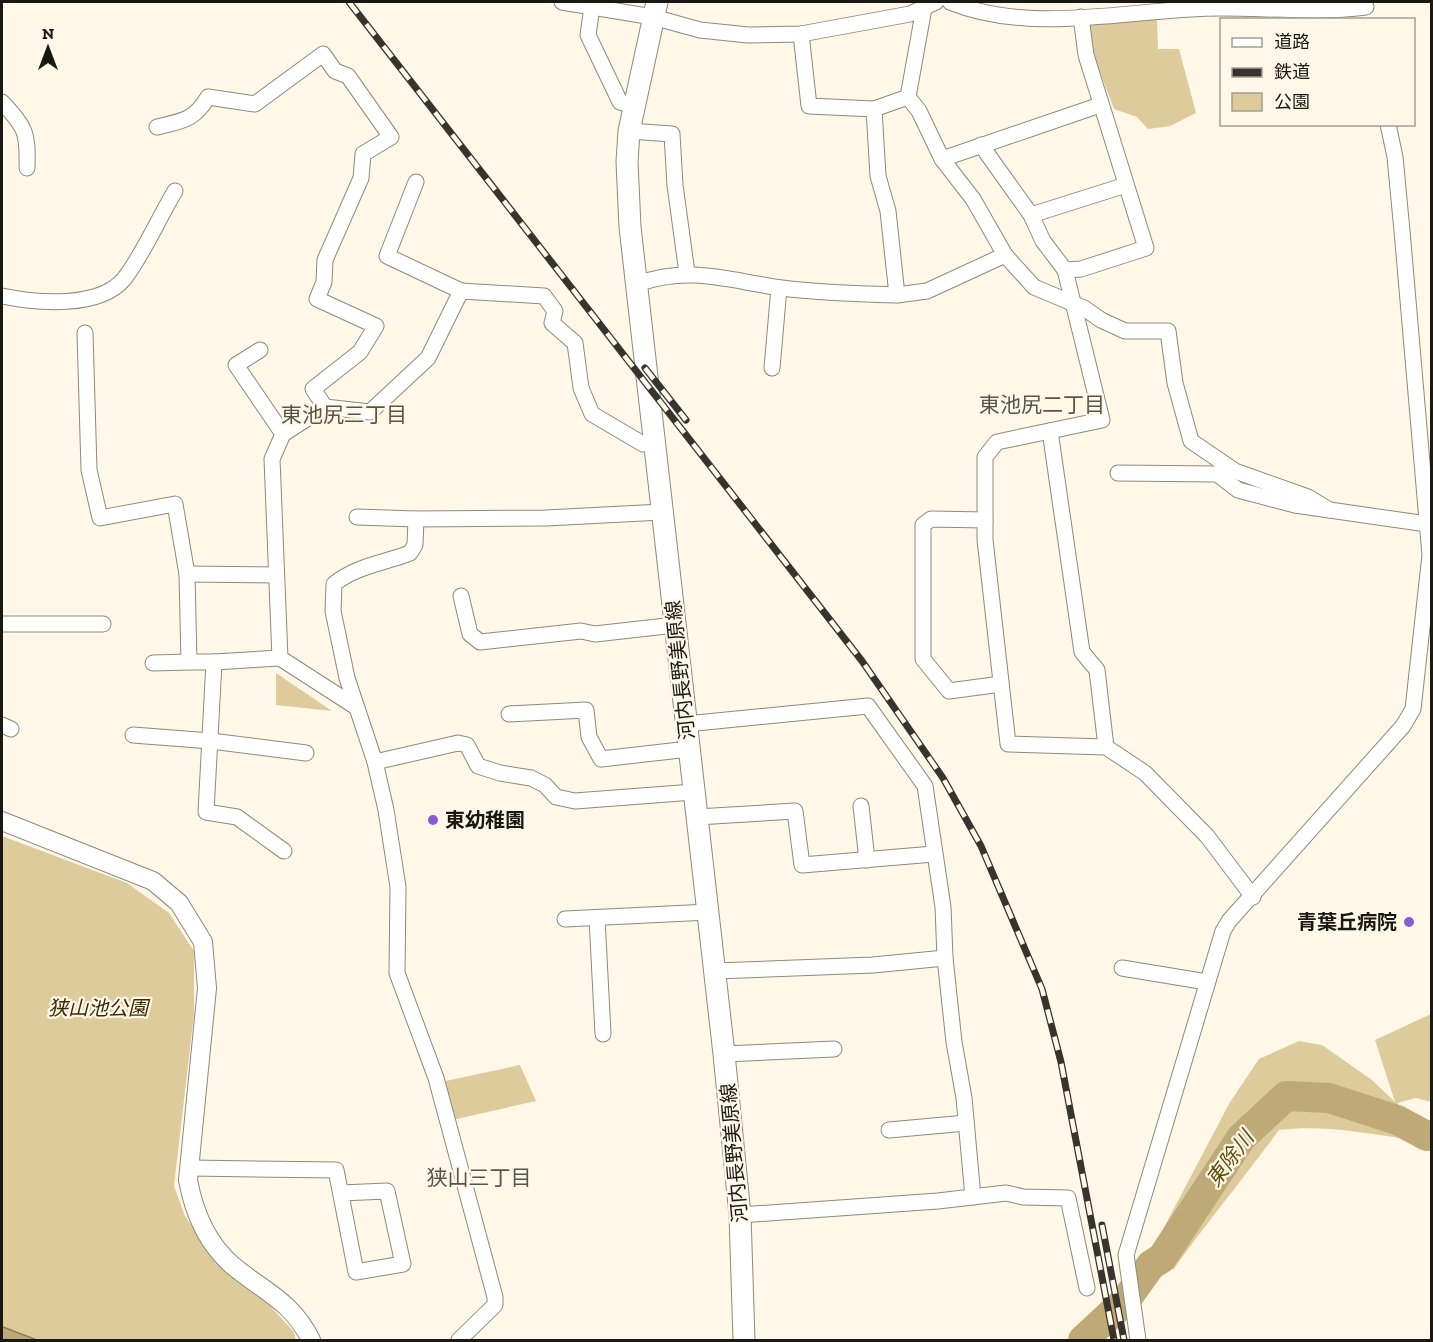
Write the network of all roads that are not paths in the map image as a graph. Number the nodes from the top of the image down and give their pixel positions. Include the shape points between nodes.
1 (562, 2) edge
2 (950, 2) edge
3 (930, 5) edge
4 (592, 7) junction
5 (655, 9) edge
6 (1366, 9) edge
7 (1082, 17) junction
8 (801, 33) junction
9 (908, 97) junction
10 (2, 102) edge
11 (1100, 105) junction
12 (634, 106) junction
13 (874, 109) junction
14 (1388, 126) edge
15 (157, 128) dead end
16 (629, 131) junction
17 (981, 146) junction
18 (942, 159) junction
19 (27, 168) dead end
20 (416, 183) dead end
21 (1126, 186) junction
22 (175, 191) dead end
23 (1031, 215) junction
24 (1005, 255) junction
25 (1065, 270) junction
26 (687, 273) junction
27 (637, 284) junction
28 (779, 288) junction
29 (461, 291) junction
30 (897, 295) junction
31 (2, 296) edge
32 (1073, 303) junction
33 (85, 333) dead end
34 (260, 350) dead end
35 (772, 368) dead end
36 (325, 407) junction
37 (1050, 431) junction
38 (283, 434) junction
39 (655, 443) junction
40 (1118, 473) dead end
41 (1329, 510) junction
42 (662, 512) junction
43 (357, 517) dead end
44 (416, 519) junction
45 (985, 520) junction
46 (1427, 524) junction
47 (187, 574) junction
48 (276, 575) junction
49 (461, 596) dead end
50 (2, 624) edge
51 (103, 624) dead end
52 (675, 625) junction
53 (280, 658) junction
54 (189, 662) junction
55 (214, 662) junction
56 (153, 663) dead end
57 (1001, 684) junction
58 (356, 707) junction
59 (509, 714) dead end
60 (686, 724) junction
61 (133, 735) dead end
62 (211, 741) junction
63 (1106, 747) junction
64 (689, 749) junction
65 (306, 753) dead end
66 (375, 762) junction
67 (694, 792) junction
68 (861, 806) dead end
69 (697, 817) junction
70 (2, 821) edge
71 (284, 850) dead end
72 (934, 854) junction
73 (867, 860) junction
74 (1253, 897) junction
75 (709, 912) junction
76 (597, 918) junction
77 (565, 919) dead end
78 (945, 958) junction
79 (1122, 968) dead end
80 (715, 972) junction
81 (1207, 982) junction
82 (603, 1034) dead end
83 (834, 1049) dead end
84 (724, 1054) junction
85 (966, 1123) junction
86 (889, 1130) dead end
87 (190, 1168) junction
88 (341, 1193) junction
89 (973, 1197) junction
90 (740, 1215) junction
91 (1087, 1288) dead end
92 (311, 1341) edge
93 (459, 1341) edge
94 (744, 1341) edge
95 (1138, 1341) edge

1 - 4 street
2 - 7 street via 1012,16
3 - 8 street via 910,14
3 - 9 street
4 - 5 street
4 - 12 street via 588,35 620,102
5 - 8 street via 700,30
5 - 12 main road, 河内長野美原線
6 - 7 street via 1220,8
7 - 11 street via 1086,55
8 - 13 street via 809,106
9 - 13 street
9 - 18 street
10 - 19 street via 22,124 28,141
11 - 17 street
11 - 21 street
12 - 16 main road, 河内長野美原線
13 - 30 street via 878,176 888,211
14 - 46 street via 1395,157
15 - 36 street via 179,124 202,107 208,97 255,104 323,54 335,70 348,76 391,137 363,154 361,178 325,260 324,282 317,298 376,326 360,352 313,390
16 - 26 street via 672,134
16 - 27 main road, 河内長野美原線 via 627,162
17 - 18 street
17 - 23 street
18 - 24 street via 973,199
20 - 29 street via 387,256
21 - 23 street
21 - 25 street via 1146,248 1092,266
22 - 31 street via 123,280 99,297 77,301
23 - 25 street
24 - 30 street via 927,291
24 - 32 street via 1034,287
25 - 32 street
26 - 27 street
26 - 28 street
27 - 39 main road, 河内長野美原線
28 - 30 street
28 - 35 street
29 - 36 street via 428,358 370,412
29 - 39 street via 544,296 555,311 552,323 575,343 581,388 592,414 643,444
32 - 37 street via 1102,420
32 - 41 street via 1125,332 1168,331 1175,383 1191,441 1235,471 1308,496
33 - 47 street via 89,470 100,518 175,504
34 - 38 street via 237,365
36 - 38 street
37 - 45 street via 997,442 985,457
37 - 63 street via 1082,652 1097,670
38 - 48 street via 272,459
39 - 42 main road, 河内長野美原線
40 - 41 street via 1217,474 1238,490 1295,506
41 - 46 street
42 - 44 street
42 - 52 main road, 河内長野美原線
43 - 44 street
44 - 58 street via 415,545 410,553 367,566 334,585 333,611
45 - 57 street
45 - 57 street via 931,519 923,525 923,659 949,691
46 - 74 street via 1431,562 1413,709
47 - 48 street
47 - 54 street
48 - 53 street
49 - 52 street via 470,634 480,642
50 - 51 street
52 - 60 main road, 河内長野美原線
53 - 55 street
53 - 58 street
54 - 55 street
54 - 56 street
55 - 62 street
57 - 63 street via 1008,744
58 - 66 street
59 - 64 street via 586,710 589,737 601,759
60 - 64 main road, 河内長野美原線
60 - 72 street via 868,706 926,786
61 - 62 street
62 - 65 street
62 - 71 street via 206,812 237,817
63 - 74 street via 1145,773 1207,836
64 - 67 main road, 河内長野美原線
66 - 67 street via 458,743 467,745 478,766 531,778 556,797 575,801
66 - 93 street via 398,886 397,973 436,1078 495,1297 495,1305 488,1314
67 - 69 main road, 河内長野美原線
68 - 73 street
69 - 73 street via 795,811 802,865
69 - 75 main road, 河内長野美原線
70 - 87 street via 153,880 179,903 203,942 207,988
72 - 73 street
72 - 78 street via 943,907
74 - 81 street via 1223,931
75 - 76 street
75 - 80 main road, 河内長野美原線
76 - 77 street
76 - 82 street
78 - 80 street
78 - 85 street
79 - 81 street
80 - 84 main road, 河内長野美原線
81 - 95 street via 1126,1255
83 - 84 street
84 - 90 main road, 河内長野美原線
85 - 86 street
85 - 89 street
87 - 88 street via 336,1170
87 - 92 street via 192,1203 214,1245 300,1319
88 - 88 street via 387,1191 403,1264 356,1272
89 - 90 street
89 - 91 street via 1006,1193 1068,1197
90 - 94 main road, 河内長野美原線

